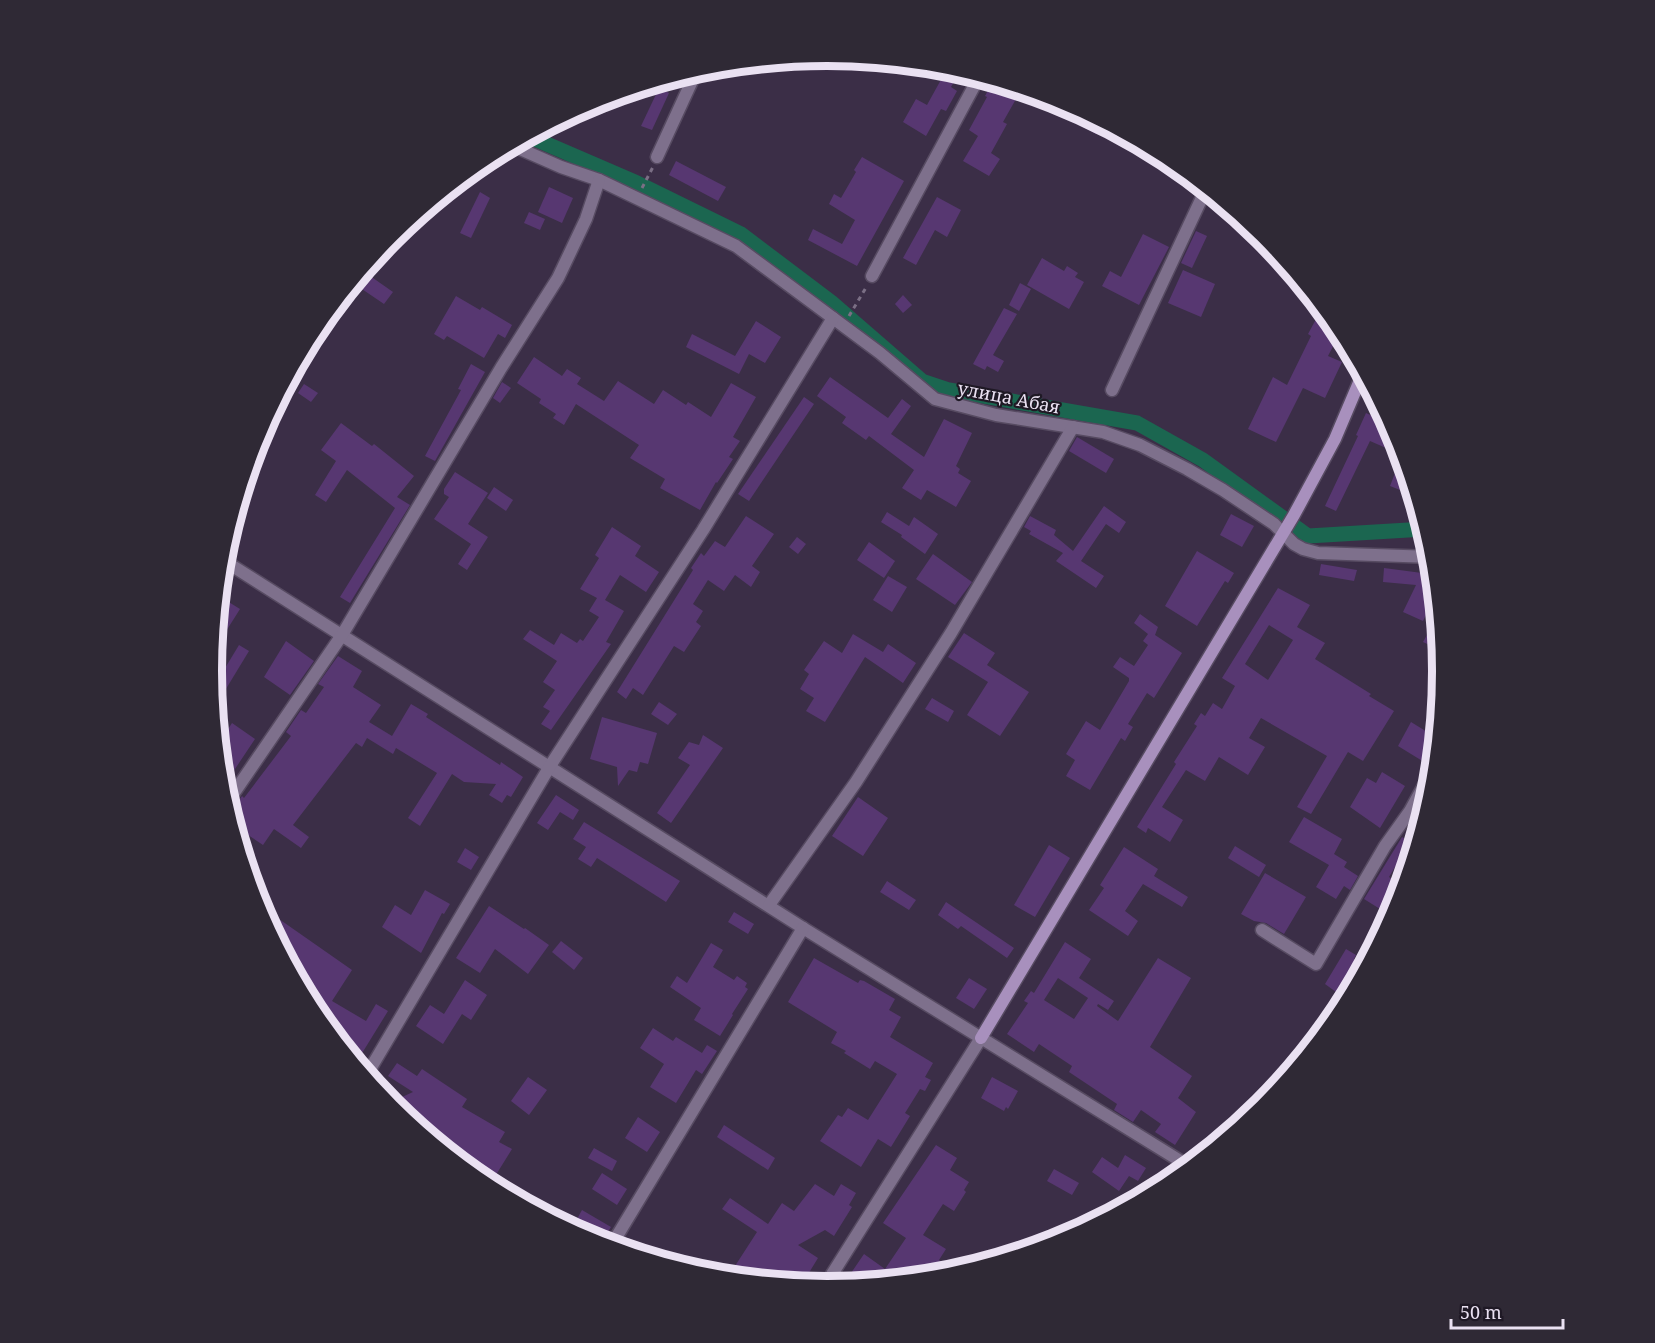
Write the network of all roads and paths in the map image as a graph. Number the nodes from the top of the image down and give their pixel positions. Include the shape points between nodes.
1 (691, 82) edge
2 (975, 85) edge
3 (521, 149) edge
4 (657, 157) dead end
5 (599, 180) junction
6 (1203, 196) edge
7 (872, 276) dead end
8 (833, 318) junction
9 (1359, 383) edge
10 (1112, 390) dead end
11 (1072, 427) junction
12 (1285, 530) junction
13 (1422, 557) edge
14 (232, 566) edge
15 (342, 635) junction
16 (550, 766) junction
17 (1421, 791) edge
18 (234, 792) edge
19 (769, 905) junction
20 (803, 928) junction
21 (1262, 930) dead end
22 (981, 1038) junction
23 (370, 1069) edge
24 (1182, 1162) edge
25 (615, 1238) edge
26 (830, 1277) edge

1 - 4 street
2 - 7 street
3 - 5 street, улица Абая
5 - 8 street, улица Абая via 736,246
5 - 15 street via 586,219 558,278
6 - 10 street
8 - 11 street, улица Абая via 935,399 996,415
8 - 16 street
9 - 12 main road via 1335,439
11 - 12 street, улица Абая via 1103,432 1155,452
11 - 19 street via 951,633 862,772
12 - 13 street, улица Абая via 1294,544 1318,553
12 - 22 main road
14 - 15 street
15 - 16 street
15 - 18 street
16 - 19 street
16 - 23 street
17 - 21 street via 1316,963
19 - 20 street
20 - 22 street
20 - 25 street
22 - 24 street
22 - 26 street

